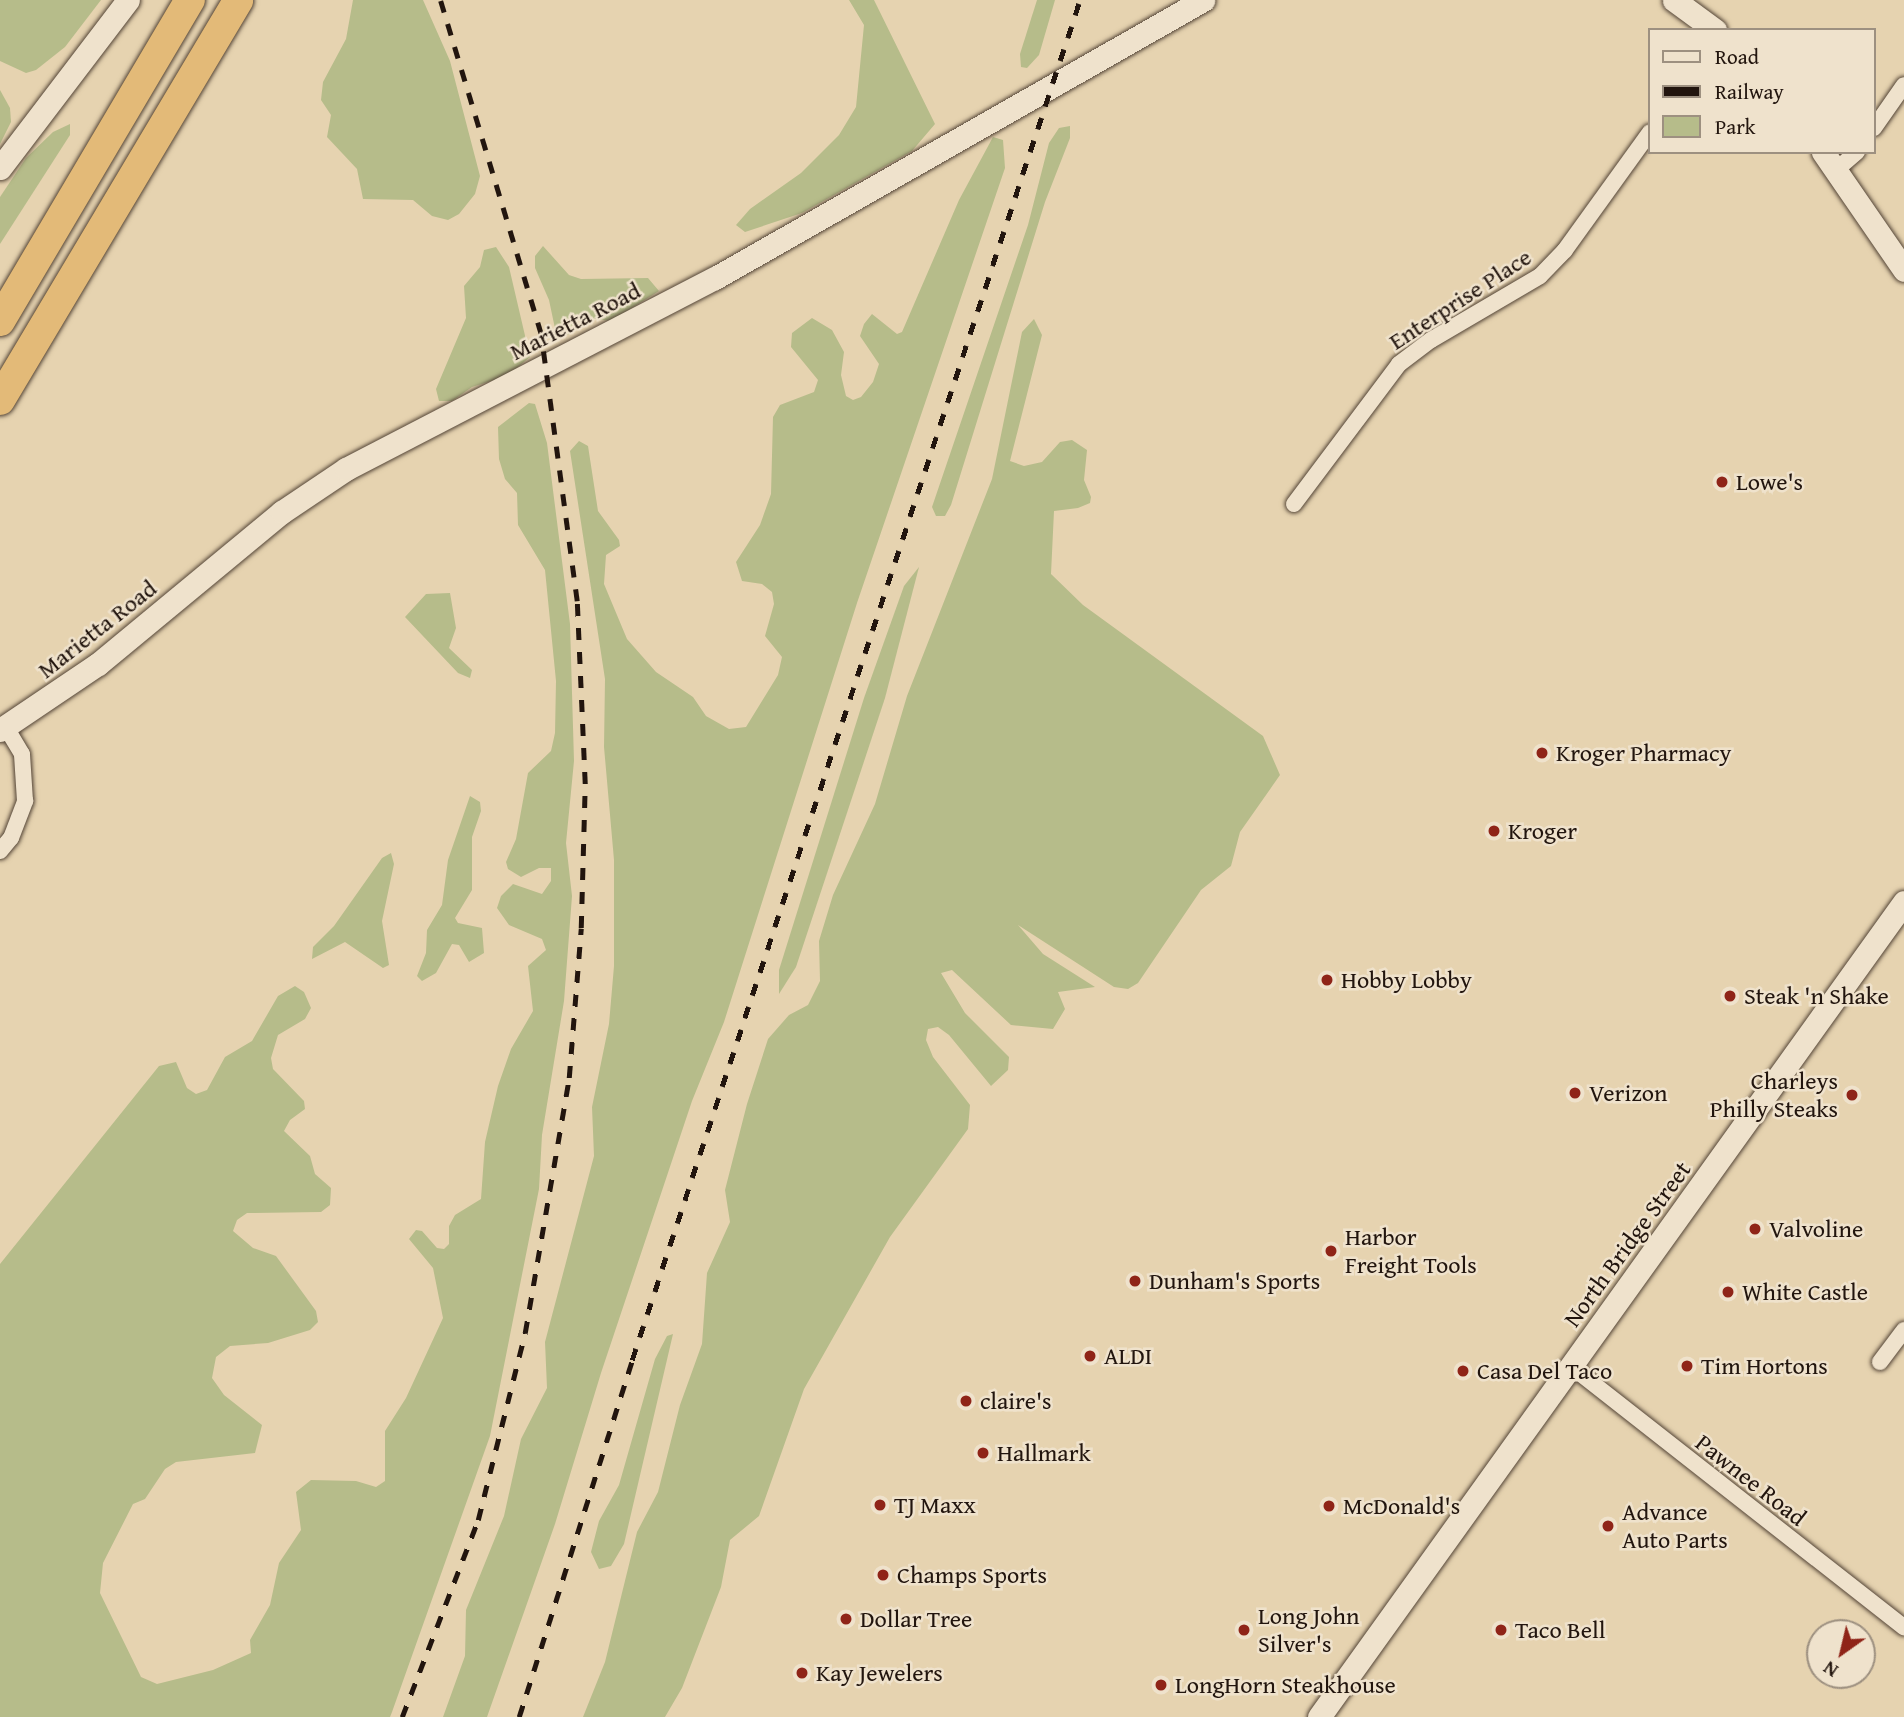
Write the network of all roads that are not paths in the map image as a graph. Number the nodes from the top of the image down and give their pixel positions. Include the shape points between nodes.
1 (128, 0) edge
2 (190, 0) edge
3 (238, 0) edge
4 (1203, 0) edge
5 (1674, 0) edge
6 (1712, 28) edge
7 (1904, 85) edge
8 (1876, 125) edge
9 (1648, 135) edge
10 (1851, 154) edge
11 (1829, 161) edge
12 (0, 168) edge
13 (1904, 270) edge
14 (0, 321) edge
15 (0, 400) edge
16 (1294, 504) dead end
17 (3, 728) edge
18 (0, 852) edge
19 (1904, 902) edge
20 (1904, 1330) edge
21 (1880, 1362) dead end
22 (1572, 1367) junction
23 (1904, 1627) edge
24 (1319, 1717) edge

1 - 12 street
2 - 14 highway
3 - 15 highway
4 - 17 street, Marietta Road via 715,278 346,469 282,512 97,664
5 - 6 street
7 - 8 street
9 - 16 street, Enterprise Place via 1565,250 1540,276 1399,364
10 - 11 street
11 - 13 street
17 - 18 street via 22,754 26,801
19 - 22 street, North Bridge Street
20 - 21 street
22 - 23 street, Pawnee Road
22 - 24 street, North Bridge Street

